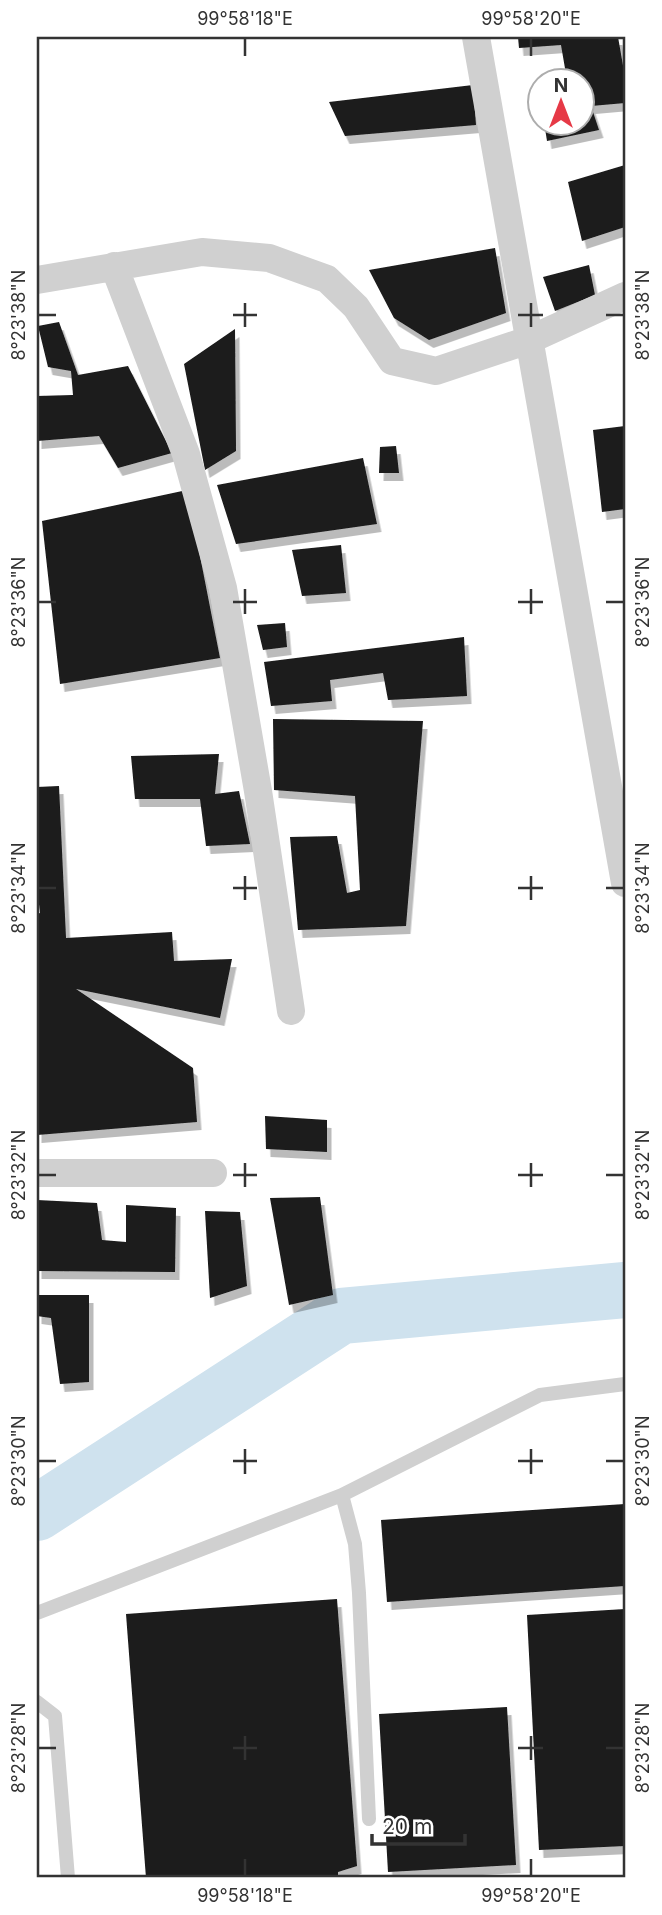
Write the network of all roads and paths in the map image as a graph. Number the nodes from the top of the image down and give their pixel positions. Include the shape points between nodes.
1 (476, 37) edge
2 (114, 266) junction
3 (37, 280) edge
4 (625, 296) edge
5 (529, 340) junction
6 (625, 883) edge
7 (291, 1011) dead end
8 (37, 1173) edge
9 (213, 1173) dead end
10 (625, 1384) edge
11 (342, 1495) junction
12 (37, 1614) edge
13 (37, 1702) edge
14 (369, 1819) dead end
15 (68, 1878) edge

1 - 5 street
2 - 3 street
2 - 5 street via 202,252 269,258 327,279 356,307 392,361 436,371
2 - 7 street via 186,454 223,589
4 - 5 street
5 - 6 street
8 - 9 street
10 - 11 lane via 540,1395
11 - 12 lane
11 - 14 lane via 355,1544
13 - 15 lane via 55,1716

